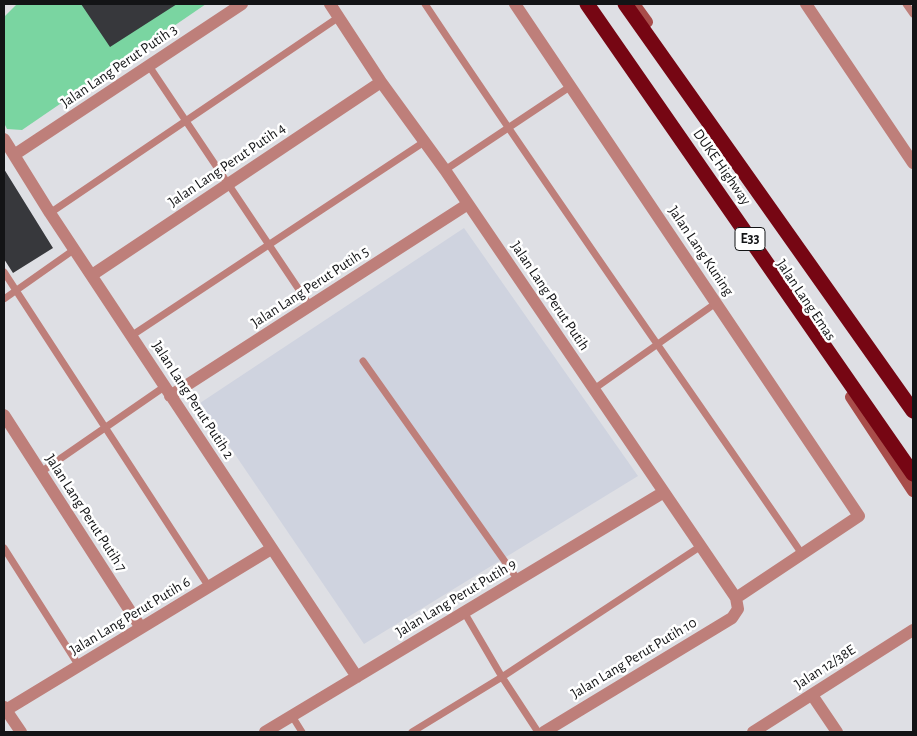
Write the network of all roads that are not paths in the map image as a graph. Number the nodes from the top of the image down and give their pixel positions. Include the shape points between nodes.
1 (242, 4) edge
2 (330, 4) edge
3 (425, 4) edge
4 (515, 4) edge
5 (588, 4) edge
6 (625, 4) edge
7 (634, 4) edge
8 (806, 4) edge
9 (906, 4) edge
10 (913, 14) edge
11 (339, 17) junction
12 (149, 66) junction
13 (380, 82) junction
14 (571, 86) junction
15 (187, 120) junction
16 (508, 128) junction
17 (4, 139) edge
18 (424, 142) junction
19 (14, 155) junction
20 (913, 163) edge
21 (445, 170) junction
22 (229, 184) junction
23 (468, 204) junction
24 (50, 214) junction
25 (270, 245) junction
26 (75, 249) junction
27 (4, 272) edge
28 (92, 275) junction
29 (16, 291) junction
30 (4, 299) edge
31 (716, 304) junction
32 (310, 306) junction
33 (132, 336) junction
34 (658, 344) junction
35 (363, 361) dead end
36 (594, 389) junction
37 (167, 392) junction
38 (913, 399) edge
39 (913, 411) edge
40 (4, 415) edge
41 (106, 428) junction
42 (41, 472) junction
43 (913, 474) edge
44 (913, 490) edge
45 (664, 492) junction
46 (858, 516) joint
47 (701, 546) junction
48 (4, 548) edge
49 (272, 549) junction
50 (802, 554) junction
51 (518, 580) junction
52 (209, 587) junction
53 (737, 603) junction
54 (464, 612) junction
55 (141, 628) junction
56 (913, 630) edge
57 (79, 666) junction
58 (356, 677) junction
59 (502, 677) junction
60 (812, 695) junction
61 (5, 709) edge
62 (292, 716) junction
63 (21, 732) edge
64 (265, 732) edge
65 (302, 732) edge
66 (412, 732) edge
67 (538, 732) edge
68 (544, 732) edge
69 (753, 732) edge
70 (837, 732) edge

1 - 12 street, Jalan Lang Perut Putih 3
2 - 11 street, Jalan Lang Perut Putih
3 - 16 lane
4 - 14 street, Jalan Lang Kuning
5 - 43 highway, DUKE Highway / E33, bridge
5 - 44 main road, Jalan Lang Emas
6 - 39 highway, DUKE Highway / E33
7 - 38 main road, Jalan Lang Emas
8 - 20 street
9 - 10 lane
11 - 13 street, Jalan Lang Perut Putih
11 - 15 lane
12 - 15 lane
12 - 19 street, Jalan Lang Perut Putih 3
13 - 18 street, Jalan Lang Perut Putih
13 - 22 street, Jalan Lang Perut Putih 4
14 - 16 lane
14 - 31 street, Jalan Lang Kuning
15 - 22 lane
15 - 24 lane
16 - 21 lane
16 - 34 lane
17 - 19 street, Jalan Lang Perut Putih 2
18 - 21 street, Jalan Lang Perut Putih
18 - 25 lane
19 - 24 street, Jalan Lang Perut Putih 2
21 - 23 street, Jalan Lang Perut Putih
22 - 25 lane
22 - 28 street, Jalan Lang Perut Putih 4
23 - 32 street, Jalan Lang Perut Putih 5
23 - 36 street, Jalan Lang Perut Putih
24 - 26 street, Jalan Lang Perut Putih 2
25 - 32 lane
25 - 33 lane
26 - 28 street, Jalan Lang Perut Putih 2
26 - 29 lane
27 - 29 lane
28 - 33 street, Jalan Lang Perut Putih 2
29 - 30 lane
29 - 41 lane
31 - 34 lane
31 - 46 street, Jalan Lang Kuning
32 - 37 street, Jalan Lang Perut Putih 5
33 - 37 street, Jalan Lang Perut Putih 2
34 - 36 lane
34 - 50 lane
35 - 51 lane
36 - 45 street, Jalan Lang Perut Putih
37 - 41 lane
37 - 49 street, Jalan Lang Perut Putih 2
40 - 42 street, Jalan Lang Perut Putih 7
41 - 42 lane
41 - 52 lane
42 - 55 street, Jalan Lang Perut Putih 7
45 - 47 street, Jalan Lang Perut Putih
45 - 51 street, Jalan Lang Perut Putih 9
46 - 50 street, Jalan Lang Perut Putih 10
47 - 53 street, Jalan Lang Perut Putih
47 - 59 lane
48 - 57 lane
49 - 52 street, Jalan Lang Perut Putih 6
49 - 58 street, Jalan Lang Perut Putih 2
50 - 53 street, Jalan Lang Perut Putih 10
51 - 54 street, Jalan Lang Perut Putih 9
52 - 55 street, Jalan Lang Perut Putih 6
53 - 68 street, Jalan Lang Perut Putih 10 via 732,618
54 - 58 street, Jalan Lang Perut Putih 9
54 - 59 lane
55 - 57 street, Jalan Lang Perut Putih 6
56 - 60 street, Jalan 12/38E
57 - 61 street, Jalan Lang Perut Putih 6
58 - 62 street, Jalan Lang Perut Putih 9
59 - 66 lane
59 - 67 lane
60 - 69 street, Jalan 12/38E
60 - 70 street
61 - 63 street
62 - 64 street, Jalan Lang Perut Putih 9
62 - 65 lane

